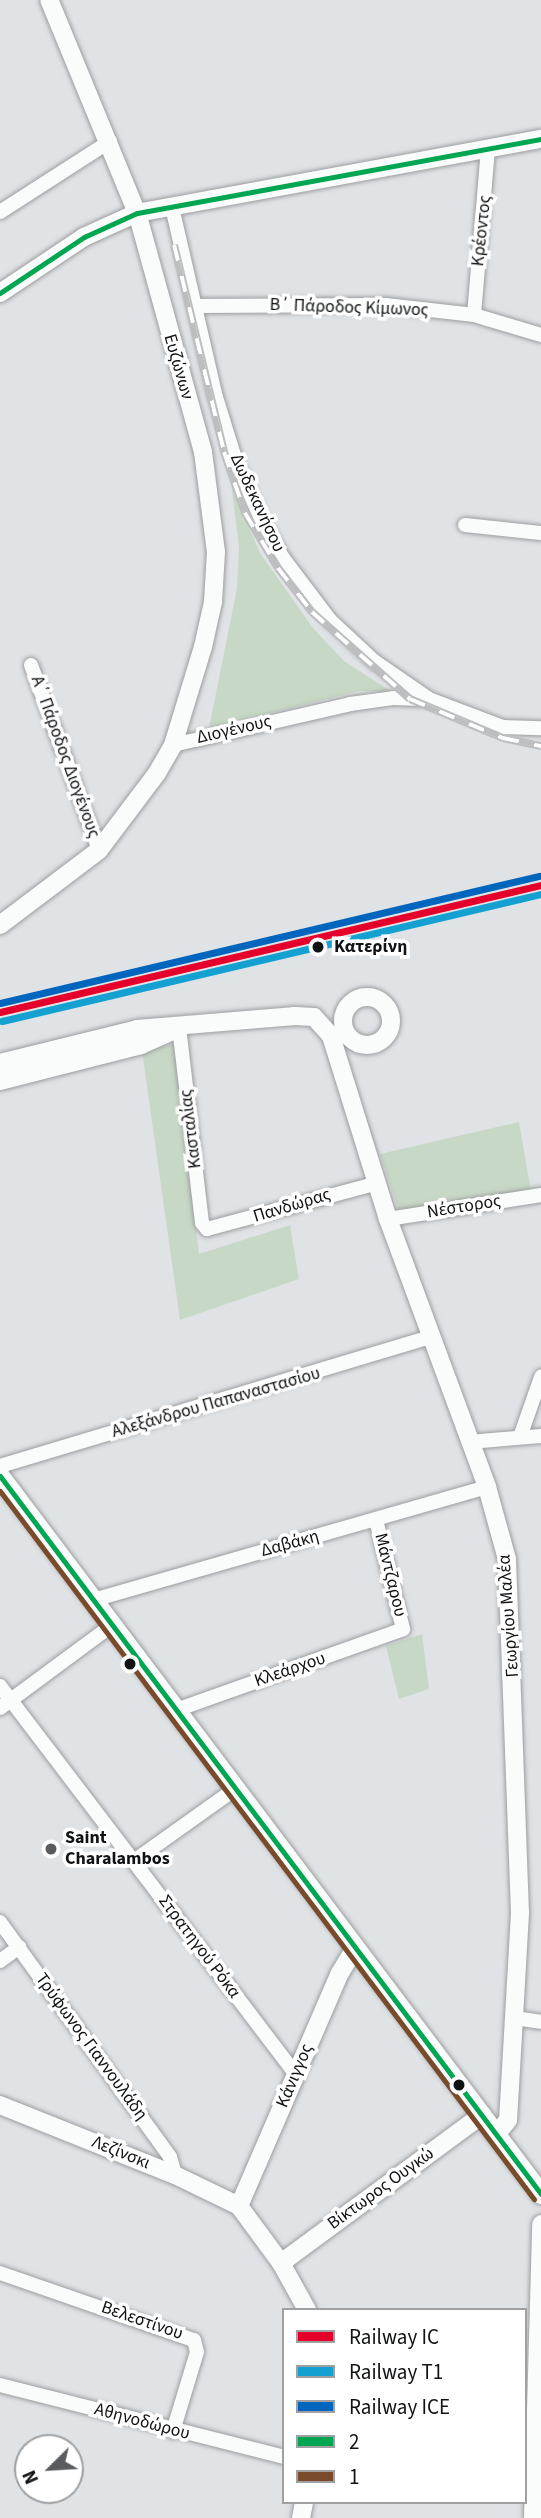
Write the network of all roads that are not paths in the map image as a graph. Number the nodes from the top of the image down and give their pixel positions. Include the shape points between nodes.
1 (49, 0) edge
2 (541, 139) edge
3 (110, 141) junction
4 (488, 148) junction
5 (172, 207) junction
6 (0, 212) edge
7 (137, 213) junction
8 (0, 293) edge
9 (195, 306) junction
10 (474, 315) junction
11 (541, 335) edge
12 (465, 525) dead end
13 (541, 533) edge
14 (31, 665) dead end
15 (429, 699) junction
16 (541, 728) edge
17 (173, 746) junction
18 (99, 850) junction
19 (0, 925) edge
20 (343, 1018) junction
21 (179, 1027) junction
22 (331, 1037) junction
23 (360, 1044) junction
24 (0, 1063) edge
25 (343, 1066) junction
26 (0, 1081) edge
27 (377, 1183) junction
28 (541, 1195) edge
29 (388, 1219) junction
30 (207, 1229) joint
31 (431, 1336) junction
32 (541, 1377) edge
33 (541, 1436) edge
34 (520, 1437) junction
35 (469, 1442) junction
36 (0, 1466) edge
37 (0, 1476) edge
38 (487, 1487) junction
39 (376, 1520) junction
40 (93, 1600) junction
41 (112, 1625) junction
42 (403, 1629) joint
43 (0, 1686) edge
44 (5, 1704) edge
45 (176, 1710) junction
46 (235, 1788) junction
47 (134, 1861) junction
48 (0, 1922) edge
49 (19, 1947) junction
50 (355, 1948) junction
51 (0, 1961) edge
52 (514, 2018) junction
53 (541, 2022) edge
54 (296, 2074) junction
55 (0, 2105) edge
56 (482, 2115) junction
57 (496, 2134) junction
58 (175, 2175) junction
59 (541, 2194) edge
60 (239, 2206) junction
61 (541, 2224) edge
62 (281, 2263) junction
63 (0, 2273) edge
64 (539, 2290) edge
65 (306, 2308) edge
66 (0, 2385) edge
67 (173, 2431) junction
68 (282, 2458) edge
69 (533, 2518) edge

1 - 3 street, Ευζώνων
2 - 4 street
3 - 6 street
3 - 7 street, Ευζώνων
4 - 5 street
4 - 10 street, Κρέοντος
5 - 7 street
5 - 9 street, Δωδεκανήσου
7 - 8 street via 84,237
7 - 17 street, Ευζώνων via 203,452 215,518 214,602
9 - 10 street, Β΄ Πάροδος Κίμωνος via 386,305
9 - 15 street, Δωδεκανήσου via 237,465 283,558 330,620 374,661
10 - 11 street, Β΄ Πάροδος Κίμωνος
12 - 13 street
14 - 18 street, Α΄ Πάροδος Διογένους
15 - 16 street, Διογένους via 503,727
15 - 17 street, Διογένους via 350,704
17 - 18 street, Διογένους via 133,809
18 - 19 street, Διογένους
20 - 22 street
20 - 23 street via 349,1037
20 - 23 street via 348,1006 362,997 375,998 388,1008 388,1034 374,1044
21 - 22 street via 314,1017
21 - 24 street via 137,1029
21 - 26 street via 141,1045
21 - 30 street, Κασταλίας via 202,1223
22 - 23 street
22 - 25 street, Γεωργίου Μαλέα
23 - 25 street
25 - 27 street, Γεωργίου Μαλέα
27 - 29 street, Γεωργίου Μαλέα
27 - 30 street, Πανδώρας
28 - 29 street, Νέστορος
29 - 31 street, Γεωργίου Μαλέα
31 - 35 street, Γεωργίου Μαλέα
31 - 36 street, Αλεξάνδρου Παπαναστασίου
32 - 34 street
33 - 34 street
34 - 35 street
35 - 38 street, Γεωργίου Μαλέα
37 - 40 main road
38 - 39 street, Δαβάκη
38 - 52 street, Γεωργίου Μαλέα via 501,1532 509,1584 520,1874
39 - 40 street, Δαβάκη
39 - 42 street, Μάντζαρου
40 - 41 main road
41 - 44 street
41 - 45 main road
42 - 45 street, Κλεάρχου
43 - 44 street, Στρατηγού Ρόκα
44 - 47 street, Στρατηγού Ρόκα
45 - 46 main road
46 - 47 street
46 - 50 main road
47 - 54 street, Στρατηγού Ρόκα
48 - 49 street, Τρύφωνος Γιαννουλάδη
49 - 51 street
49 - 58 street, Τρύφωνος Γιαννουλάδη via 170,2157
50 - 54 street, Κάνιγγος
50 - 56 main road
52 - 53 street
52 - 57 street, Γεωργίου Μαλέα via 508,2120
54 - 60 street, Κάνιγγος
55 - 58 street, Λεζίνσκι
56 - 57 main road
56 - 62 street, Βίκτωρος Ουγκώ
57 - 59 main road
58 - 60 street, Λεζίνσκι
60 - 62 street
61 - 64 street
62 - 65 street
63 - 67 street, Βελεστίνου via 194,2340 197,2352
64 - 69 street
66 - 67 street, Αθηνοδώρου
67 - 68 street, Αθηνοδώρου

